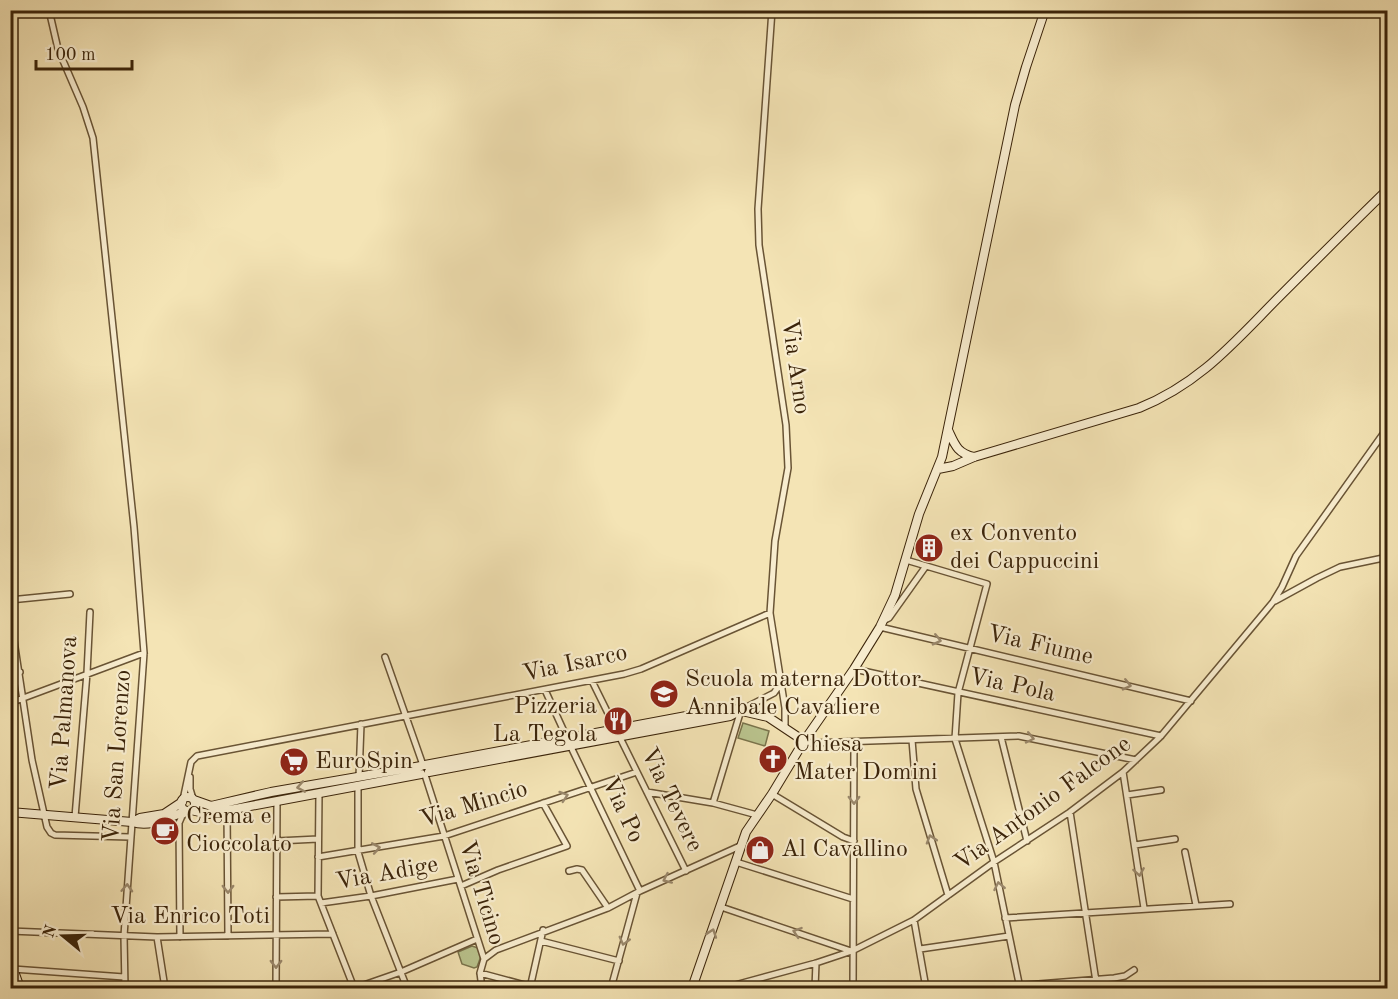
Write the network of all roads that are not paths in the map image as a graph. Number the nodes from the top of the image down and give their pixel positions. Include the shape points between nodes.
1 (50, 10) edge
2 (772, 10) edge
3 (1045, 10) edge
4 (1388, 189) edge
5 (1388, 427) edge
6 (948, 430) junction
7 (962, 454) junction
8 (942, 457) junction
9 (974, 457) junction
10 (938, 469) junction
11 (1388, 557) edge
12 (906, 560) junction
13 (926, 566) junction
14 (70, 594) dead end
15 (10, 600) edge
16 (1273, 602) junction
17 (90, 612) dead end
18 (770, 613) junction
19 (10, 614) edge
20 (882, 624) junction
21 (972, 648) junction
22 (144, 653) junction
23 (385, 657) dead end
24 (854, 669) junction
25 (20, 672) junction
26 (10, 673) edge
27 (87, 673) junction
28 (592, 681) junction
29 (781, 683) junction
30 (545, 690) junction
31 (958, 693) junction
32 (24, 698) junction
33 (1191, 701) junction
34 (10, 703) edge
35 (741, 710) junction
36 (405, 716) junction
37 (361, 724) junction
38 (785, 728) junction
39 (617, 733) junction
40 (1161, 736) junction
41 (1001, 737) junction
42 (955, 739) junction
43 (912, 740) junction
44 (804, 741) junction
45 (568, 742) junction
46 (854, 742) junction
47 (1136, 760) junction
48 (190, 769) junction
49 (424, 770) junction
50 (637, 772) junction
51 (1123, 772) junction
52 (359, 777) junction
53 (358, 786) junction
54 (591, 787) junction
55 (1161, 790) dead end
56 (646, 792) junction
57 (319, 793) junction
58 (772, 794) junction
59 (1127, 795) junction
60 (194, 800) junction
61 (182, 801) junction
62 (277, 801) junction
63 (543, 803) junction
64 (713, 803) junction
65 (189, 810) junction
66 (228, 810) junction
67 (10, 812) edge
68 (1070, 812) junction
69 (46, 815) junction
70 (757, 815) junction
71 (75, 817) junction
72 (132, 822) junction
73 (444, 836) junction
74 (130, 837) junction
75 (318, 838) junction
76 (1175, 839) dead end
77 (277, 841) junction
78 (854, 841) junction
79 (1027, 841) junction
80 (1135, 845) junction
81 (740, 846) junction
82 (358, 852) junction
83 (1185, 852) dead end
84 (318, 857) junction
85 (736, 862) junction
86 (994, 862) junction
87 (569, 871) dead end
88 (686, 871) junction
89 (458, 879) junction
90 (461, 886) junction
91 (639, 892) junction
92 (948, 895) junction
93 (318, 896) junction
94 (371, 896) junction
95 (276, 897) junction
96 (853, 898) junction
97 (321, 903) junction
98 (1230, 904) dead end
99 (1196, 905) junction
100 (721, 907) junction
101 (608, 908) junction
102 (1144, 908) junction
103 (1086, 912) junction
104 (1005, 918) junction
105 (915, 920) junction
106 (10, 930) edge
107 (543, 930) junction
108 (333, 934) junction
109 (124, 936) junction
110 (228, 936) junction
111 (276, 936) junction
112 (1009, 936) junction
113 (157, 937) junction
114 (180, 937) junction
115 (477, 939) junction
116 (541, 941) junction
117 (920, 949) junction
118 (852, 951) junction
119 (484, 959) junction
120 (10, 960) edge
121 (619, 962) junction
122 (816, 963) junction
123 (14, 969) junction
124 (1134, 970) dead end
125 (401, 972) junction
126 (480, 973) junction
127 (124, 977) junction
128 (1095, 979) junction
129 (1019, 987) edge
130 (20, 988) edge
131 (125, 988) edge
132 (165, 988) edge
133 (276, 988) edge
134 (354, 988) edge
135 (407, 988) edge
136 (482, 988) edge
137 (532, 988) edge
138 (611, 988) edge
139 (692, 988) edge
140 (724, 988) edge
141 (815, 988) edge
142 (853, 988) edge
143 (926, 988) edge
144 (989, 988) edge
145 (1097, 988) edge

1 - 22 street, Via San Lorenzo via 58,49 93,138
2 - 18 street, Via Arno via 759,245 786,425 788,468
3 - 6 main road via 1015,105
4 - 9 main road via 1187,384 1139,408
5 - 16 street, Via Antonio Falcone via 1296,556
6 - 7 main road
6 - 8 main road
7 - 8 main road
7 - 9 main road
8 - 10 main road
9 - 10 main road
10 - 12 main road
11 - 16 street via 1340,567
12 - 13 street
12 - 20 main road
13 - 20 street
13 - 21 street via 987,584
14 - 15 street
16 - 33 street, Via Antonio Falcone
17 - 27 street, Via Palmanova
18 - 28 street, Via Isarco via 641,669
18 - 29 street, Via Arno
19 - 25 street
20 -> 21 street, Via Fiume
20 - 24 main road
21 - 31 street
21 -> 33 street, Via Fiume
22 - 27 street
22 - 72 street, Via San Lorenzo
23 - 36 street, Via Ticino
24 - 31 street, Via Pola
24 - 44 main road
25 - 26 street
25 - 32 street
27 - 32 street
27 - 71 street, Via Palmanova
28 - 30 street, Via Isarco
28 - 39 street, Via Tevere
29 - 35 street via 774,693
29 - 38 street, Via Arno
30 - 36 street, Via Isarco
30 - 45 street, Via Po
31 - 40 street, Via Pola
31 - 42 street
32 - 34 street
32 - 69 street via 32,760
33 - 40 street, Via Antonio Falcone
35 - 38 main road via 768,717
35 - 39 main road via 729,708
35 - 64 street
36 - 37 street, Via Isarco
36 - 49 street, Via Ticino
37 - 48 street, Via Isarco via 197,756
37 - 52 street
38 - 44 main road
39 - 45 main road
39 - 50 street, Via Tevere
40 - 47 street, Via Antonio Falcone
41 - 42 street
41 -> 47 street via 1019,736
41 - 79 street
42 - 43 street
42 - 86 street
43 - 46 street
92 -> 43 street via 916,789
44 - 46 street
44 - 58 main road
45 - 49 main road
45 - 54 street, Via Po
46 -> 78 street
47 - 51 street, Via Antonio Falcone
48 - 60 street
48 - 61 street
49 - 52 main road
49 - 53 main road
49 - 73 street, Via Ticino
50 - 54 street, Via Mincio
50 - 56 street, Via Tevere
51 - 59 street
51 - 68 street, Via Antonio Falcone
52 -> 60 main road via 211,807
53 - 57 main road
53 - 82 street
63 -> 54 street, Via Mincio
54 - 91 street, Via Po
55 - 59 street
56 - 64 street
56 - 88 street, Via Tevere
57 - 62 main road
57 - 75 street
58 - 70 main road
58 - 78 street
59 - 80 street
60 - 61 main road via 187,797
60 - 65 main road via 195,805
61 - 65 main road via 183,808
61 - 72 main road via 164,814
62 - 66 main road
62 - 77 street
63 - 73 street, Via Mincio
63 - 90 street via 567,846
64 - 70 street
65 - 66 main road via 208,814
65 - 72 main road via 157,822
65 - 114 street via 179,823
66 -> 110 street
67 - 69 main road
68 - 79 street, Via Antonio Falcone
68 - 103 street
69 - 71 main road
69 - 74 street via 47,827 55,835
70 - 81 main road
71 - 72 main road
72 - 74 street, Via San Lorenzo
82 -> 73 street, Via Mincio
73 - 89 street, Via Ticino
109 -> 74 street, Via San Lorenzo
75 - 77 street
75 - 84 street
76 - 80 street
77 - 95 street
78 - 96 street
79 - 86 street, Via Antonio Falcone
80 -> 102 street
81 - 85 main road
81 - 88 street
82 - 84 street, Via Mincio
82 - 94 street
83 - 99 street
84 - 93 street
85 - 96 street
85 - 100 main road
86 - 92 street, Via Antonio Falcone
104 -> 86 street
87 - 101 street via 582,870
88 -> 91 street
89 - 90 street, Via Ticino
89 - 94 street, Via Adige
90 - 115 street, Via Ticino
91 - 101 street
91 -> 121 street
92 - 105 street, Via Antonio Falcone
93 - 95 street
93 - 97 street
94 - 97 street, Via Adige
94 - 125 street
95 - 111 street
96 - 118 street
97 - 108 street
98 - 99 street
99 - 102 street
118 -> 100 street
139 -> 100 main road
101 - 107 street
102 - 103 street
103 - 104 street
103 - 128 street
104 - 112 street
105 - 117 street
105 - 118 street, Via Antonio Falcone
106 - 109 street, Via Enrico Toti
107 - 116 street
107 - 119 street
108 - 111 street, Via Enrico Toti
108 - 134 street
109 - 113 street, Via Enrico Toti
109 - 127 street, Via San Lorenzo
110 - 111 street, Via Enrico Toti
110 - 114 street, Via Enrico Toti
111 -> 133 street
112 - 117 street
112 - 129 street
113 - 114 street, Via Enrico Toti
113 - 132 street
115 - 119 street, Via Ticino
115 - 125 street
116 - 121 street
116 - 137 street
117 - 143 street
118 - 122 street, Via Antonio Falcone
118 - 142 street
119 - 126 street, Via Ticino
120 - 123 main road
121 - 138 street
122 - 140 street, Via Antonio Falcone
122 - 141 street
123 - 127 street
123 - 130 main road
124 - 128 street via 1125,976
125 - 134 street
125 - 135 street
126 - 136 street, Via Ticino
126 - 137 street
127 - 131 street, Via San Lorenzo
128 - 129 street
128 - 145 street
129 - 144 street

